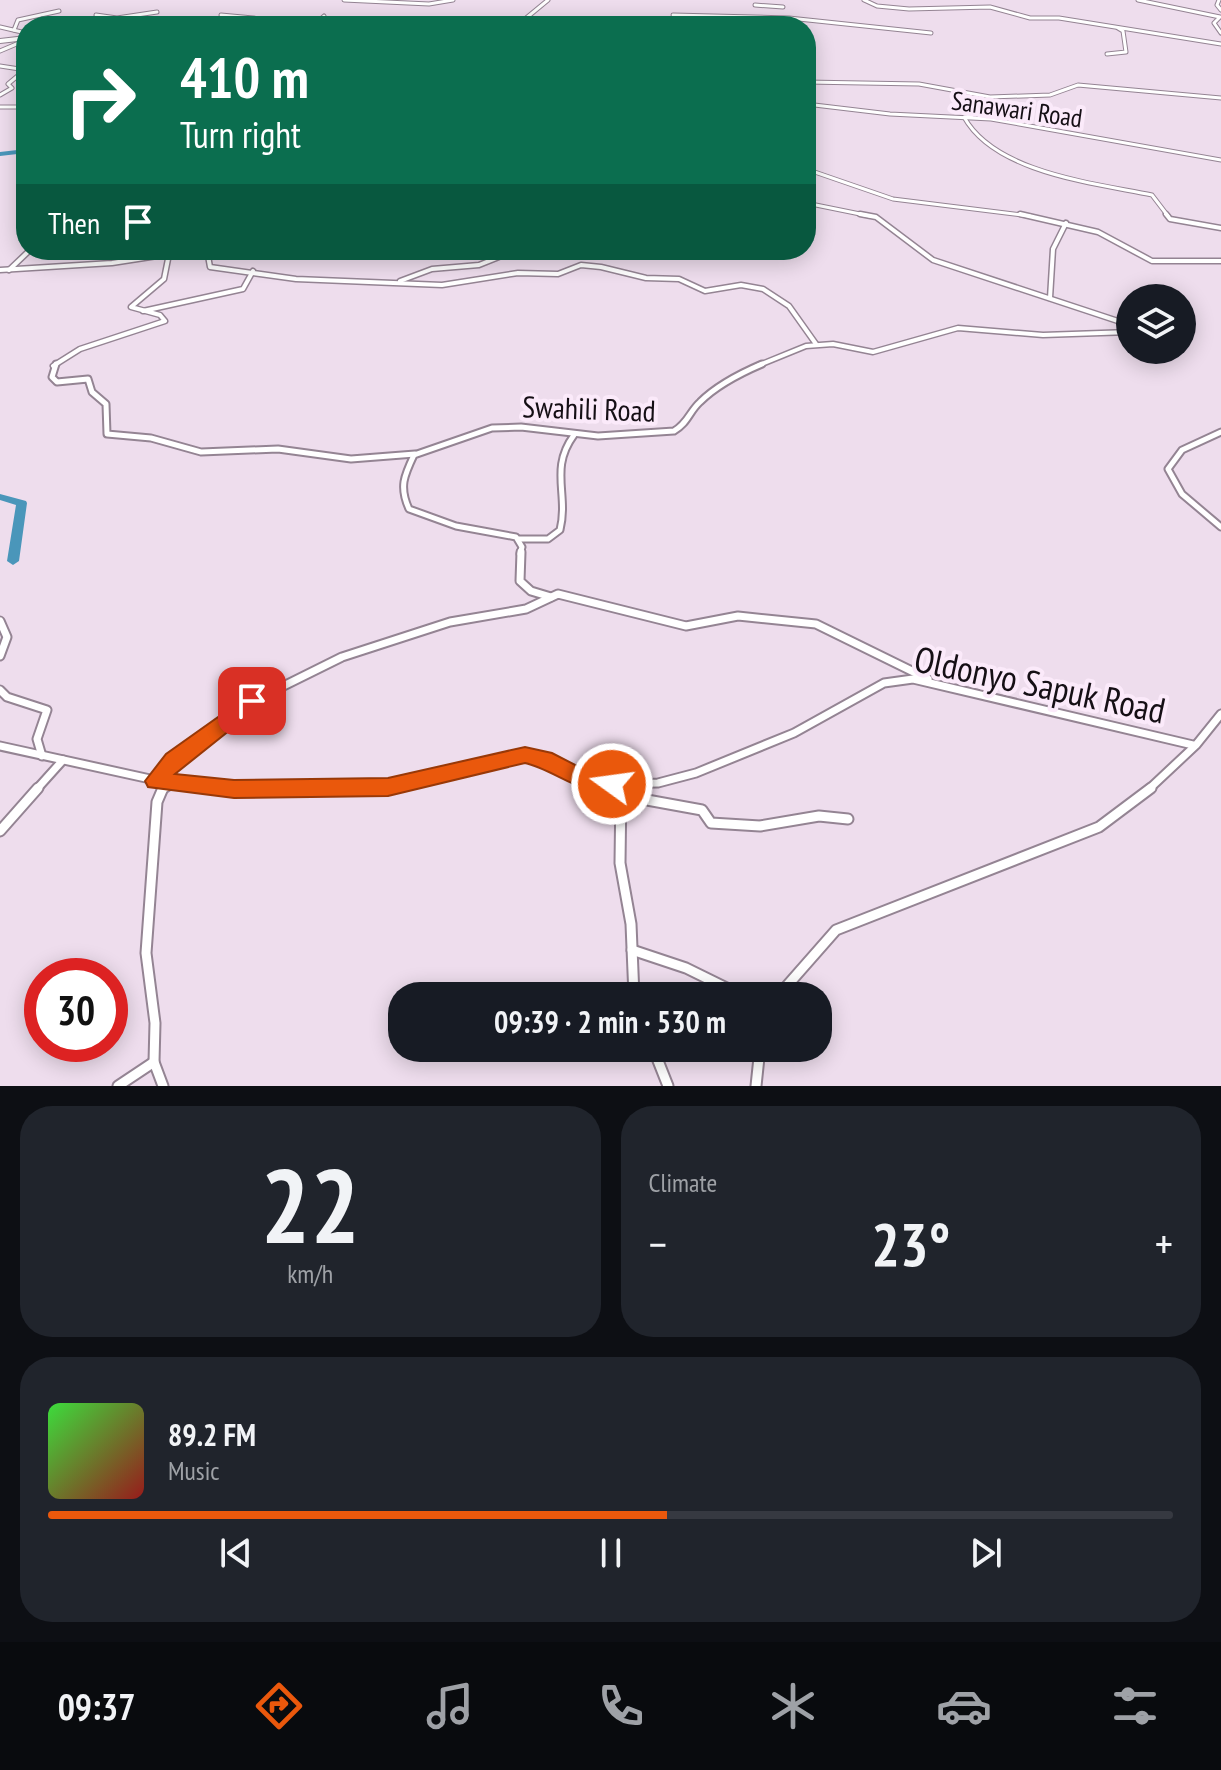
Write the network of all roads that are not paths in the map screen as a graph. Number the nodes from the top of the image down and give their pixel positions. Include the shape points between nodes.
1 (344, 0) edge
2 (453, 0) edge
3 (548, 0) edge
4 (864, 0) edge
5 (1138, 0) edge
6 (1220, 0) edge
7 (755, 5) dead end
8 (783, 7) dead end
9 (34, 9) dead end
10 (59, 11) dead end
11 (157, 12) dead end
12 (1220, 13) edge
13 (96, 15) dead end
14 (221, 15) dead end
15 (673, 15) dead end
16 (26, 16) edge
17 (36, 16) edge
18 (103, 16) edge
19 (130, 16) edge
20 (230, 16) edge
21 (529, 16) edge
22 (712, 16) edge
23 (816, 21) edge
24 (16, 22) edge
25 (1115, 26) junction
26 (0, 27) edge
27 (14, 30) joint
28 (1220, 30) edge
29 (931, 33) dead end
30 (1221, 44) edge
31 (1107, 54) dead end
32 (0, 66) edge
33 (7, 67) junction
34 (16, 68) edge
35 (16, 72) edge
36 (16, 77) edge
37 (816, 82) edge
38 (0, 95) edge
39 (1221, 98) edge
40 (816, 105) edge
41 (969, 106) dead end
42 (964, 117) junction
43 (1221, 160) edge
44 (816, 172) edge
45 (816, 205) edge
46 (1066, 223) junction
47 (1221, 228) edge
48 (20, 260) edge
49 (131, 260) edge
50 (170, 260) edge
51 (208, 260) edge
52 (492, 260) edge
53 (1221, 261) edge
54 (0, 270) edge
55 (9, 270) junction
56 (253, 271) junction
57 (397, 283) junction
58 (1050, 298) junction
59 (142, 311) junction
60 (1116, 320) edge
61 (1116, 332) edge
62 (816, 344) junction
63 (1221, 432) edge
64 (574, 435) junction
65 (415, 454) junction
66 (1221, 527) edge
67 (519, 539) junction
68 (551, 597) junction
69 (0, 621) edge
70 (0, 656) edge
71 (936, 683) junction
72 (0, 690) edge
73 (1221, 714) edge
74 (1193, 745) junction
75 (0, 746) edge
76 (42, 756) junction
77 (63, 760) junction
78 (157, 781) junction
79 (173, 784) junction
80 (624, 785) junction
81 (848, 819) dead end
82 (0, 831) edge
83 (632, 950) junction
84 (633, 982) edge
85 (714, 982) edge
86 (790, 982) edge
87 (154, 1062) junction
88 (659, 1062) edge
89 (759, 1062) edge
90 (118, 1086) edge
91 (163, 1086) edge
92 (668, 1086) edge
93 (756, 1086) edge

1 - 2 street
3 - 21 street
4 - 25 street via 909,9 988,6 1032,18
5 - 12 street
6 - 12 street
7 - 8 street
9 - 16 street
10 - 17 street
11 - 19 street
12 - 28 street via 1214,23
13 - 18 street
14 - 20 street
15 - 22 street
23 - 29 street
24 - 27 street
25 - 30 street
25 - 31 street via 1123,31 1126,52
26 - 27 street
32 - 33 street
33 - 34 street
33 - 35 street
36 - 38 street via 8,84 12,88
37 - 39 street via 919,84 990,97 1050,95 1078,85
40 - 42 street, Sanawari Road
41 - 42 street via 972,116
42 - 43 street, Sanawari Road
42 - 47 street via 978,139 1025,164 1149,193 1170,219
44 - 46 street via 893,199 997,209
45 - 58 street via 871,215 933,260
46 - 53 street via 1098,232 1152,261
46 - 58 street via 1051,251
48 - 55 street
49 - 55 street
50 - 59 street via 165,279 131,305
51 - 56 street via 208,266
52 - 57 street via 432,269
54 - 55 street
56 - 57 street via 289,279
56 - 59 street via 243,289
57 - 62 street via 466,284 513,274 558,274 583,265 679,279 705,291 749,286 789,306
58 - 60 street
59 - 65 street, Swahili Road via 166,320 80,349 53,366 57,382 88,379 92,392 106,404 110,435 151,438 201,452 278,449 351,459
61 - 62 street, Swahili Road via 1043,335 958,328 873,352
62 - 64 street, Swahili Road via 740,373 698,403 685,425 674,431
63 - 66 street via 1194,443 1171,460 1168,469 1182,494
64 - 65 street, Swahili Road via 492,428
64 - 67 street via 561,458 560,531 552,538
65 - 67 street via 402,480 409,509 456,526
67 - 68 street via 520,582 531,592
68 - 71 street via 564,594 686,626 738,616 816,624
68 - 78 street via 526,609 450,622 332,662 241,707 168,765
69 - 70 street via 7,637
71 - 74 street, Oldonyo Sapuk Road
71 - 80 street, Oldonyo Sapuk Road via 884,683 794,733 720,764 673,781
72 - 76 street via 47,710 37,739
73 - 74 street, Oldonyo Sapuk Road
74 - 86 street, Oldonyo Sapuk Road via 1135,803 1099,827 836,930
75 - 76 street, Oldonyo Sapuk Road
76 - 77 street, Oldonyo Sapuk Road
77 - 78 street, Oldonyo Sapuk Road
77 - 82 street
78 - 79 street, Oldonyo Sapuk Road
79 - 80 street, Oldonyo Sapuk Road via 234,789 388,787 525,755 578,777
79 - 87 street via 163,788 157,802 148,922
80 - 81 street via 647,800 702,810 715,824 760,826 819,816
80 - 83 street via 620,863
83 - 84 street
83 - 85 street
87 - 90 street
87 - 91 street
88 - 92 street
89 - 93 street

